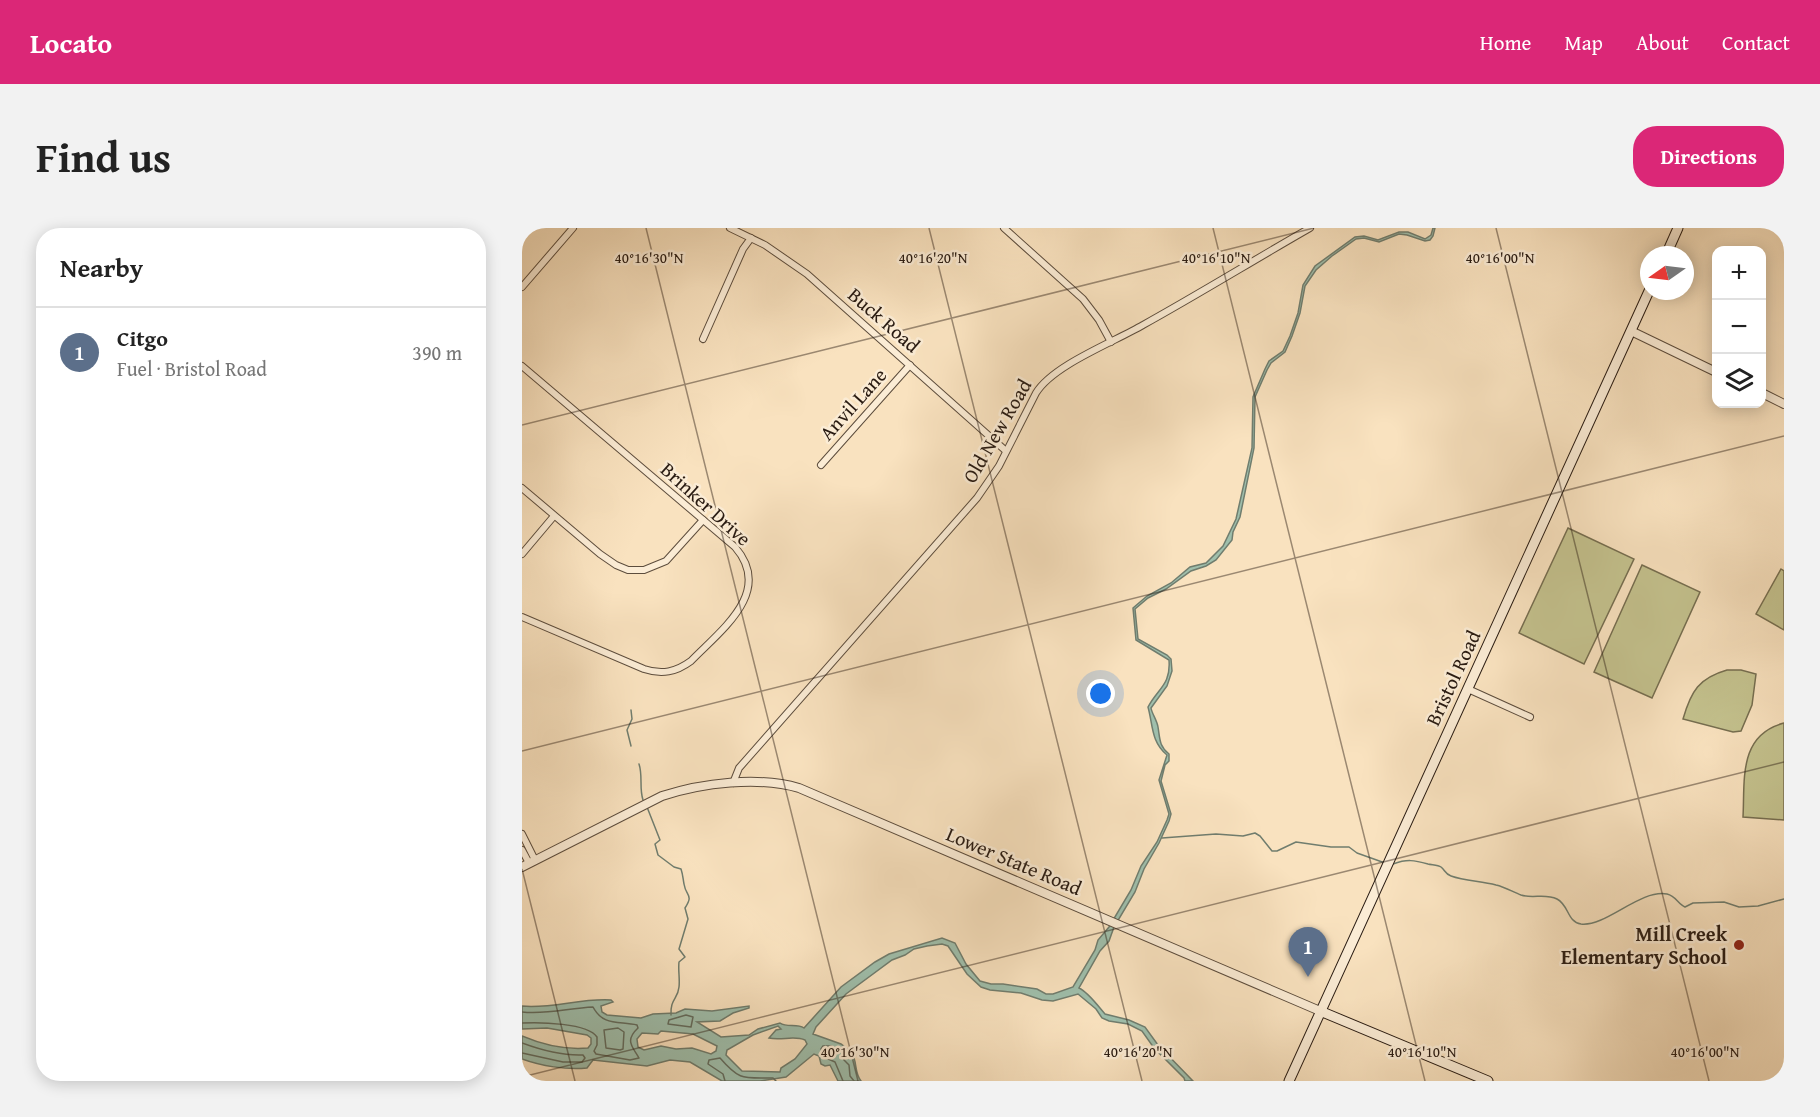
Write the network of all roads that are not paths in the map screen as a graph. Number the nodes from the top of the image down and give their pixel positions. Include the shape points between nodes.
1 (573, 228) edge
2 (730, 228) edge
3 (1004, 228) edge
4 (1310, 228) edge
5 (1678, 228) edge
6 (751, 238) junction
7 (1670, 246) edge
8 (522, 287) edge
9 (1645, 300) edge
10 (1631, 331) junction
11 (703, 339) dead end
12 (1111, 342) junction
13 (910, 365) junction
14 (522, 366) edge
15 (1712, 370) edge
16 (1766, 395) edge
17 (1784, 404) edge
18 (1006, 452) junction
19 (821, 465) dead end
20 (522, 488) edge
21 (554, 516) junction
22 (703, 520) junction
23 (522, 554) edge
24 (522, 617) edge
25 (1468, 689) junction
26 (1530, 717) dead end
27 (733, 783) junction
28 (522, 834) edge
29 (522, 850) edge
30 (528, 863) edge
31 (1320, 1011) junction
32 (1289, 1081) edge
33 (1488, 1081) edge

1 - 8 street
2 - 6 street, Buck Road
3 - 12 street via 1083,299
4 - 12 street, Old New Road
5 - 7 main road
6 - 11 street
6 - 13 street, Buck Road via 800,269
9 - 10 main road, Bristol Road
10 - 15 street
10 - 25 main road, Bristol Road
12 - 18 street, Old New Road via 1043,383
13 - 18 street, Buck Road
13 - 19 street, Anvil Lane
14 - 22 street, Brinker Drive
16 - 17 street
18 - 27 street, Old New Road via 977,498 739,768
20 - 21 street
21 - 22 street via 611,563 638,571 666,561
21 - 23 street
22 - 24 street, Brinker Drive via 739,553 746,564 749,584 740,609 683,667 668,672 649,671
25 - 26 street
25 - 31 main road, Bristol Road
27 - 30 street, Lower State Road via 685,789 651,800
27 - 31 street, Lower State Road via 764,782 799,788
28 - 30 street
29 - 30 street
31 - 32 main road, Bristol Road
31 - 33 main road, Lower State Road

